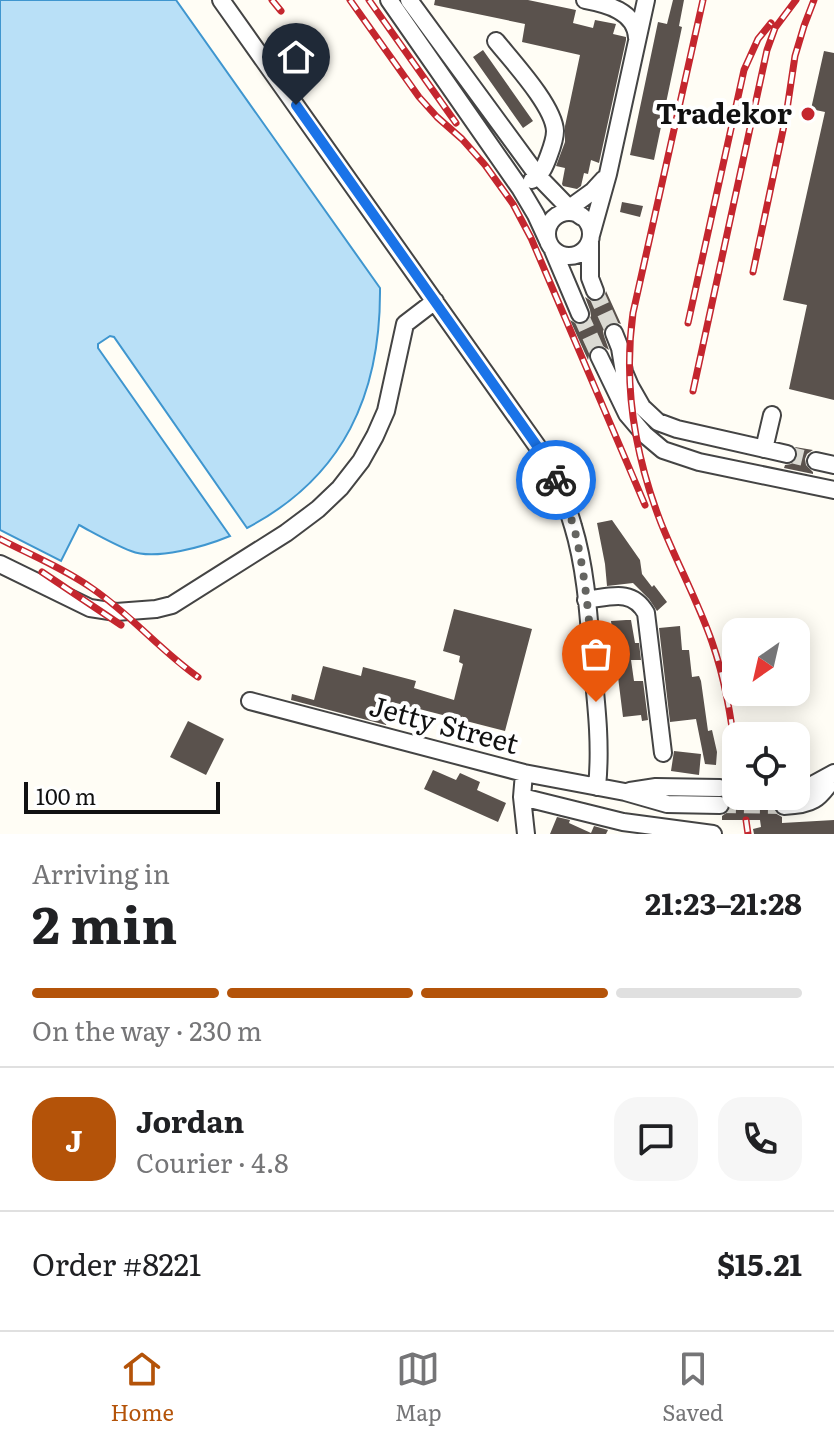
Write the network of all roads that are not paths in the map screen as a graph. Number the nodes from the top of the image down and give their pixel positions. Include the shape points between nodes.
1 (221, 0) edge
2 (389, 0) edge
3 (409, 0) edge
4 (585, 0) edge
5 (646, 0) edge
6 (637, 38) junction
7 (496, 41) dead end
8 (608, 174) junction
9 (538, 176) junction
10 (520, 188) junction
11 (569, 214) junction
12 (590, 238) junction
13 (550, 245) junction
14 (595, 291) tunnel mouth
15 (435, 301) junction
16 (580, 314) tunnel mouth
17 (614, 333) tunnel mouth
18 (599, 356) tunnel mouth
19 (772, 415) dead end
20 (764, 449) junction
21 (787, 454) tunnel mouth
22 (816, 461) tunnel mouth
23 (834, 465) edge
24 (834, 490) edge
25 (0, 564) edge
26 (586, 600) junction
27 (250, 701) dead end
28 (663, 753) dead end
29 (524, 773) junction
30 (834, 775) edge
31 (810, 785) edge
32 (597, 787) junction
33 (720, 788) tunnel mouth
34 (680, 796) junction
35 (523, 802) junction
36 (810, 803) edge
37 (720, 805) tunnel mouth
38 (624, 828) edge
39 (526, 834) edge
40 (534, 834) edge
41 (713, 834) edge

1 - 15 lane
2 - 10 lane
3 - 9 lane
4 - 6 lane via 621,12 635,26
5 - 6 lane
6 - 8 lane
7 - 9 lane via 553,121 554,141
8 - 11 lane
8 - 12 lane
9 - 10 lane
9 - 11 lane
10 - 13 lane
11 - 12 lane via 587,222
11 - 13 lane via 548,229
12 - 13 lane via 574,256 559,254
12 - 14 lane
13 - 16 lane
15 - 25 lane via 405,324 386,411 361,461 340,488 286,533 172,605 116,612 90,608
15 - 26 lane via 542,453 573,523
17 - 20 lane via 626,379 653,418 677,429
18 - 24 lane via 627,414 663,450
19 - 20 lane
20 - 21 lane
22 - 23 lane
26 - 28 lane via 628,597 646,613
26 - 32 lane via 598,728
27 - 29 lane, Jetty Street
29 - 32 lane, Jetty Street
29 - 35 lane
30 - 31 lane
30 - 36 lane
32 - 34 lane, Jetty Street via 625,792 656,787
33 - 34 lane
34 - 37 lane
35 - 38 lane
35 - 39 lane
35 - 40 lane
38 - 41 lane

